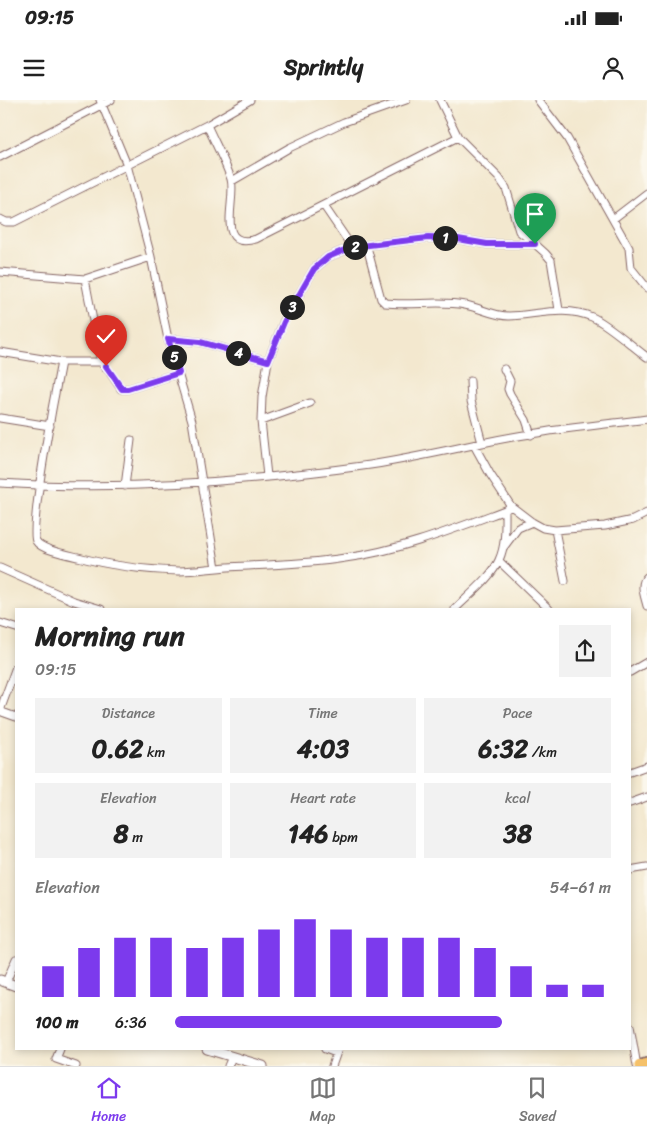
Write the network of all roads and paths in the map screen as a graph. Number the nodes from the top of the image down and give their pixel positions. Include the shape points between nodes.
1 (111, 100) edge
2 (250, 100) edge
3 (406, 100) edge
4 (440, 100) edge
5 (538, 100) edge
6 (101, 102) edge
7 (207, 125) junction
8 (458, 137) junction
9 (0, 156) edge
10 (127, 165) junction
11 (232, 181) junction
12 (647, 193) edge
13 (324, 206) junction
14 (0, 219) edge
15 (613, 219) junction
16 (535, 244) junction
17 (352, 247) junction
18 (367, 247) junction
19 (151, 257) junction
20 (0, 272) edge
21 (85, 279) junction
22 (647, 288) edge
23 (560, 310) junction
24 (168, 339) junction
25 (0, 352) edge
26 (647, 357) edge
27 (268, 361) junction
28 (61, 362) junction
29 (101, 362) junction
30 (504, 369) dead end
31 (179, 373) junction
32 (470, 381) dead end
33 (310, 402) dead end
34 (0, 418) edge
35 (647, 419) edge
36 (261, 421) junction
37 (50, 426) junction
38 (531, 435) junction
39 (131, 440) dead end
40 (478, 444) junction
41 (267, 476) junction
42 (203, 482) junction
43 (0, 483) edge
44 (40, 486) junction
45 (125, 486) junction
46 (508, 508) junction
47 (647, 513) edge
48 (532, 522) junction
49 (555, 530) junction
50 (503, 548) junction
51 (499, 561) junction
52 (0, 568) edge
53 (216, 568) junction
54 (647, 577) edge
55 (565, 581) dead end
56 (647, 606) edge
57 (98, 608) edge
58 (456, 608) edge
59 (548, 608) edge
60 (0, 623) edge
61 (15, 628) edge
62 (647, 662) edge
63 (15, 670) edge
64 (631, 671) edge
65 (15, 717) edge
66 (647, 766) edge
67 (631, 772) edge
68 (647, 797) edge
69 (631, 803) edge
70 (647, 867) edge
71 (631, 870) edge
72 (15, 961) edge
73 (3, 981) edge
74 (15, 986) edge
75 (631, 1032) edge
76 (60, 1050) edge
77 (219, 1050) edge
78 (337, 1051) edge
79 (232, 1057) junction
80 (647, 1064) edge
81 (76, 1066) edge
82 (228, 1066) edge
83 (264, 1066) edge
84 (332, 1066) edge
85 (637, 1066) edge
86 (640, 1066) edge

1 - 6 street
2 - 7 street
3 - 11 street via 344,122 288,148
4 - 8 street
5 - 15 street via 567,138
6 - 9 street
6 - 10 street
7 - 10 street
7 - 11 street
8 - 13 street
8 - 16 street via 499,178 506,188 519,230
10 - 14 street via 14,222
10 - 19 street
11 - 13 street via 230,226 233,236 246,242
12 - 15 street
13 - 17 street
15 - 22 street via 628,248 631,268
16 - 18 street via 487,244 428,238
16 - 23 street via 551,260
17 - 18 street
17 - 27 street via 328,257 314,269 284,322
18 - 23 street via 381,299 385,303 466,305 494,315 510,316
19 - 21 street
19 - 24 street
20 - 21 street
21 - 29 street
23 - 26 street via 593,317
24 - 27 street via 200,342
24 - 31 street
25 - 28 street
27 - 36 street
28 - 29 street
28 - 37 street
29 - 31 street via 122,389
30 - 38 street via 510,380 510,394
31 - 42 street
32 - 40 street
33 - 36 street
34 - 37 street
35 - 38 street
36 - 41 street
37 - 44 street
38 - 40 street
39 - 45 street
40 - 41 street via 372,464
40 - 46 street
41 - 42 street
42 - 45 street
42 - 53 street
43 - 44 street
44 - 45 street
44 - 53 street via 35,533 38,544 94,562 140,569 181,571
46 - 48 street
46 - 50 street
46 - 53 street via 437,535 346,558
47 - 49 street via 633,520 605,526
48 - 49 street
48 - 50 street via 518,528
49 - 55 street
50 - 51 street
51 - 58 street
51 - 59 street
52 - 57 street
54 - 56 street via 642,585
60 - 61 street
62 - 64 street
63 - 65 street via 1,708 2,712
66 - 67 street
68 - 69 street
70 - 71 street
72 - 73 street
73 - 74 street
75 - 85 street
76 - 81 street via 56,1059
77 - 79 street
78 - 84 street
79 - 82 street
79 - 83 street
80 - 86 highway

